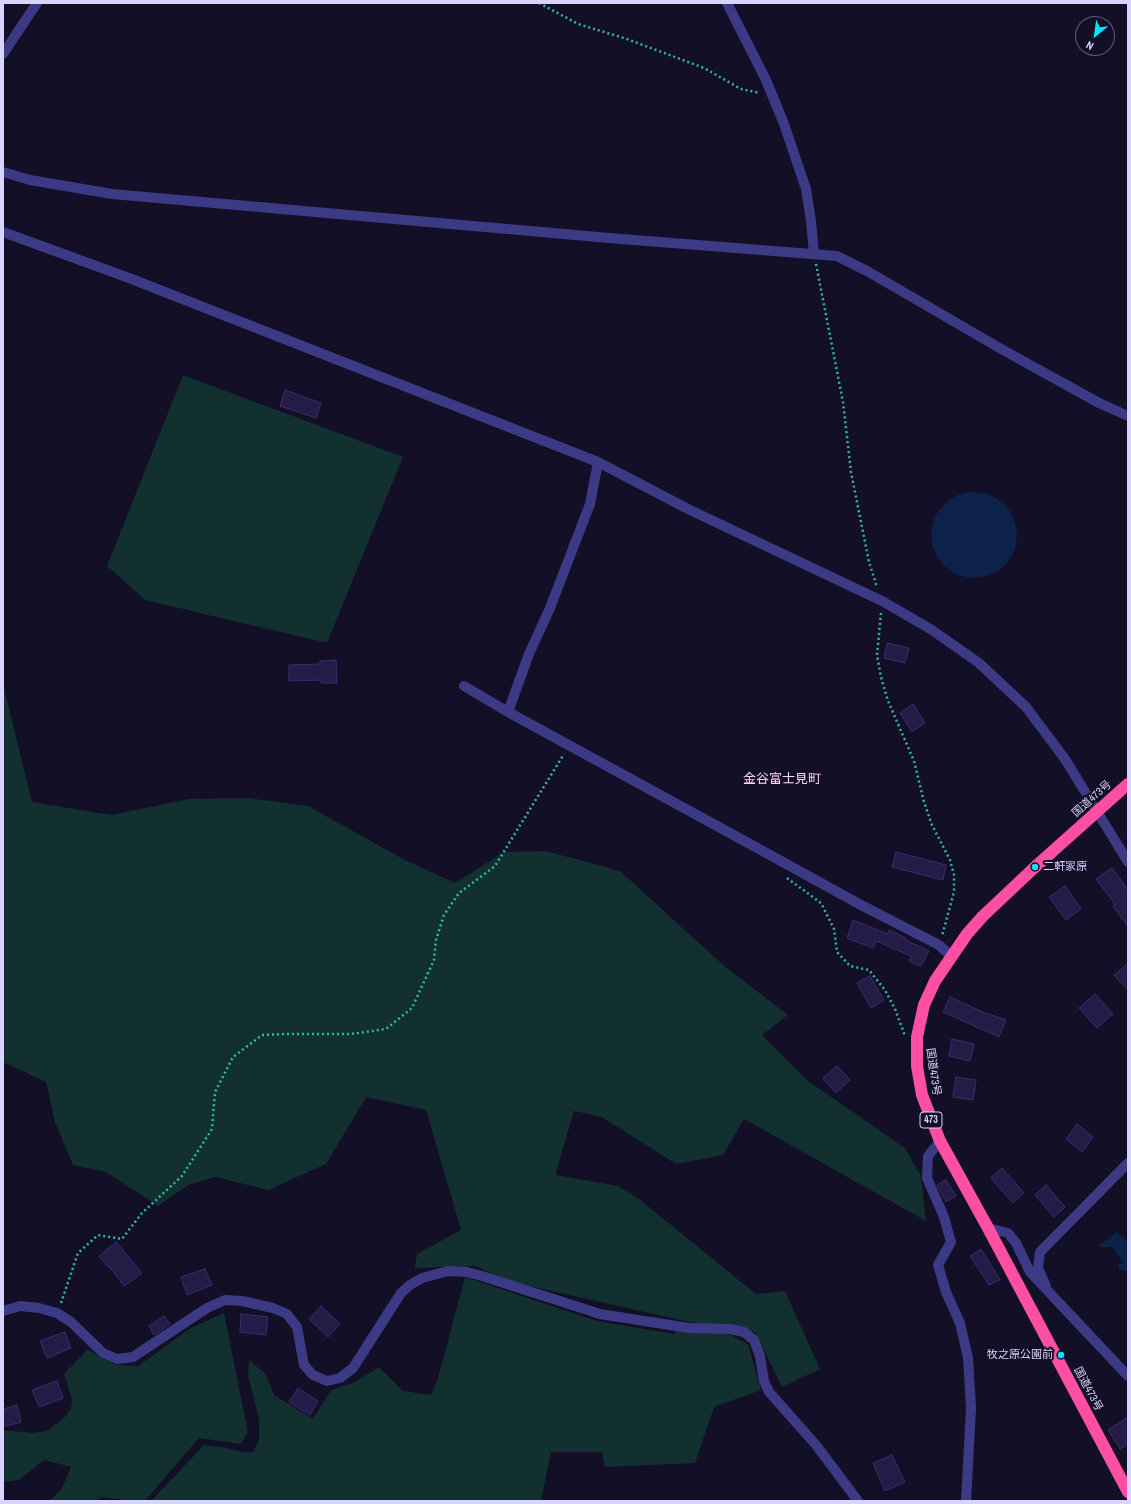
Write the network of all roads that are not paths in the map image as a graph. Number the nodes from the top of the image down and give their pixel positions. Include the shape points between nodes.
1 (37, 3) edge
2 (727, 3) edge
3 (3, 54) edge
4 (3, 172) edge
5 (3, 232) edge
6 (814, 254) junction
7 (1128, 416) edge
8 (598, 462) junction
9 (464, 686) dead end
10 (508, 712) junction
11 (1128, 784) edge
12 (1098, 812) junction
13 (1128, 862) edge
14 (951, 956) junction
15 (940, 1142) junction
16 (1128, 1163) edge
17 (988, 1228) junction
18 (1049, 1293) junction
19 (3, 1311) edge
20 (1128, 1376) edge
21 (1128, 1492) edge
22 (858, 1501) edge
23 (966, 1501) edge

1 - 3 street
2 - 6 street via 766,80 784,124 806,189
4 - 6 street via 30,180 112,194
5 - 8 street via 129,278
6 - 7 street via 837,256 867,271 1002,350
8 - 10 street via 590,504
8 - 12 street via 688,509 882,602 932,630 979,663 1026,707
9 - 10 street
10 - 14 street via 939,945
11 - 12 highway, 国道473号 / 473
12 - 13 street
12 - 14 highway, 国道473号 / 473 via 983,916
14 - 15 highway, 国道473号 / 473 via 924,1005 916,1037 922,1095
15 - 17 highway, 国道473号 / 473
15 - 23 street via 928,1156 928,1178 951,1242 938,1265 946,1292 960,1323 968,1358 971,1408
16 - 18 street via 1040,1252 1038,1268
17 - 18 street via 1008,1233 1016,1243 1030,1272
17 - 21 highway, 国道473号 / 473
18 - 20 street
19 - 22 street via 20,1306 57,1313 71,1322 103,1353 117,1359 134,1357 207,1308 225,1300 242,1301 287,1314 297,1327 304,1365 313,1375 327,1381 340,1378 353,1368 401,1293 422,1278 448,1270 482,1276 600,1314 688,1328 744,1332 754,1340 769,1392 816,1445

